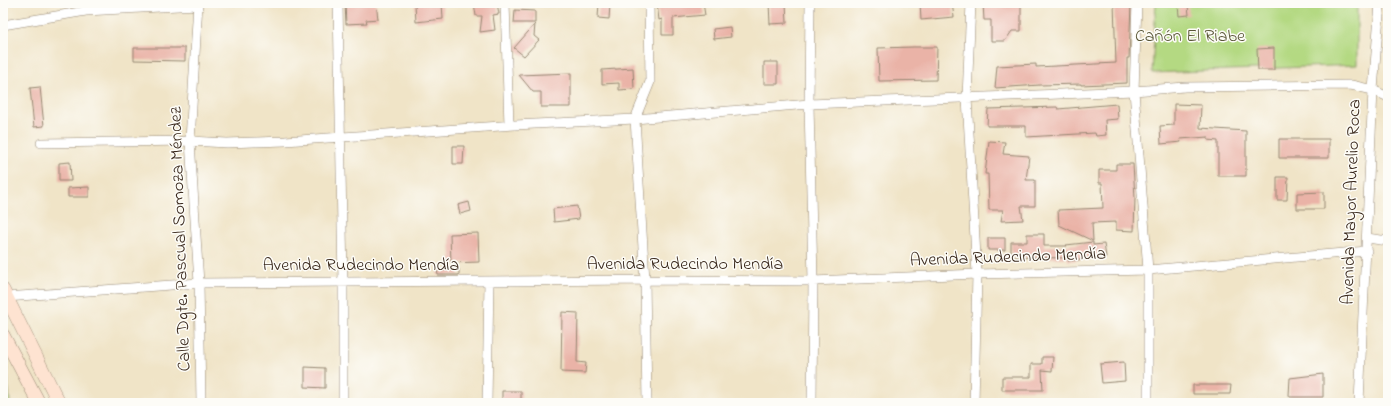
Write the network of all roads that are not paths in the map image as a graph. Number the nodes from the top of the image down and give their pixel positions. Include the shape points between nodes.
1 (338, 3) edge
2 (505, 3) edge
3 (649, 3) edge
4 (810, 3) edge
5 (971, 3) edge
6 (1137, 3) edge
7 (1380, 3) edge
8 (198, 4) edge
9 (3, 25) edge
10 (1373, 90) junction
11 (1134, 91) junction
12 (1388, 97) edge
13 (967, 98) junction
14 (809, 104) junction
15 (635, 119) junction
16 (508, 125) junction
17 (340, 137) junction
18 (190, 141) junction
19 (41, 143) dead end
20 (1367, 238) junction
21 (1388, 241) edge
22 (1367, 251) junction
23 (1148, 270) junction
24 (977, 274) junction
25 (645, 280) junction
26 (489, 281) junction
27 (813, 281) junction
28 (343, 282) junction
29 (199, 283) junction
30 (4, 295) edge
31 (3, 335) edge
32 (39, 403) edge
33 (59, 403) edge
34 (201, 403) edge
35 (343, 403) edge
36 (487, 403) edge
37 (647, 403) edge
38 (812, 403) edge
39 (974, 403) edge
40 (1148, 403) edge
41 (1359, 403) edge

1 - 17 street
2 - 16 street
3 - 15 street via 650,82
4 - 14 street
5 - 13 street
6 - 11 street
7 - 10 street, Avenida Mayor Aurelio Roca
8 - 9 street via 86,12
8 - 18 street, Calle Dgte. Pascual Somoza Méndez
10 - 11 street via 1351,84 1186,87
10 - 12 street
10 - 20 street, Avenida Mayor Aurelio Roca
11 - 13 street
11 - 23 street
13 - 14 street
13 - 24 street
14 - 15 street
14 - 27 street
15 - 16 street
15 - 25 street
16 - 17 street
17 - 18 street via 227,143
17 - 28 street
18 - 19 street
18 - 29 street, Calle Dgte. Pascual Somoza Méndez
20 - 21 street
20 - 22 street, Avenida Mayor Aurelio Roca
22 - 23 street, Avenida Rudecindo Mendía
22 - 41 street, Avenida Mayor Aurelio Roca
23 - 24 street, Avenida Rudecindo Mendía
23 - 40 street
24 - 27 street, Avenida Rudecindo Mendía
24 - 39 street
25 - 26 street, Avenida Rudecindo Mendía
25 - 27 street, Avenida Rudecindo Mendía
25 - 37 street
26 - 28 street, Avenida Rudecindo Mendía
26 - 36 street
27 - 38 street
28 - 29 street, Avenida Rudecindo Mendía
28 - 35 street
29 - 30 street, Avenida Rudecindo Mendía
29 - 34 street, Calle Dgte. Pascual Somoza Méndez
30 - 33 main road
31 - 32 main road

